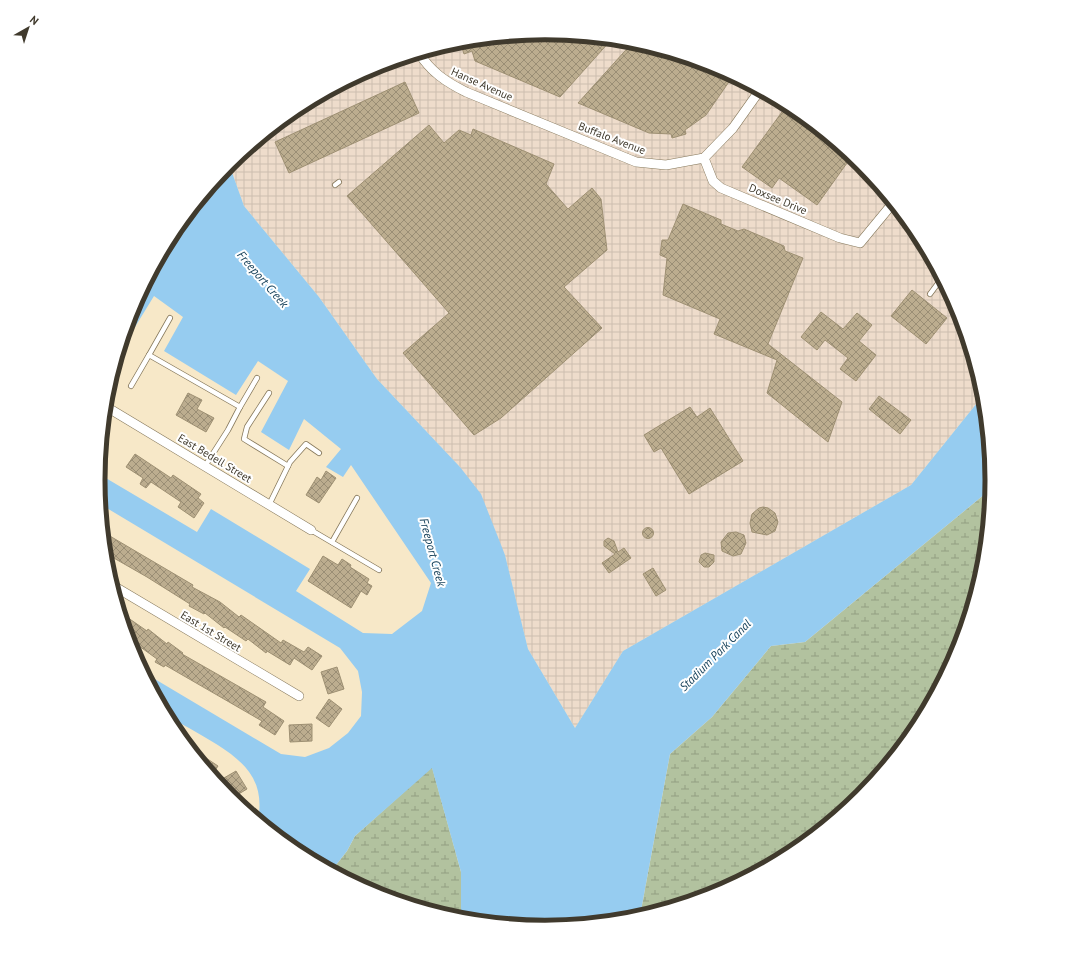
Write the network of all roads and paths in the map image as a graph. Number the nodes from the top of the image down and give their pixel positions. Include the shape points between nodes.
1 (422, 58) edge
2 (757, 94) edge
3 (545, 124) joint
4 (704, 158) junction
5 (890, 207) edge
6 (939, 283) edge
7 (930, 294) dead end
8 (170, 318) dead end
9 (149, 355) junction
10 (257, 378) dead end
11 (132, 386) dead end
12 (269, 393) dead end
13 (240, 407) junction
14 (111, 410) edge
15 (319, 453) dead end
16 (205, 466) junction
17 (288, 466) junction
18 (357, 498) dead end
19 (269, 505) junction
20 (311, 530) joint
21 (332, 542) junction
22 (379, 570) dead end
23 (119, 589) edge
24 (299, 696) dead end

1 - 3 street, Hanse Avenue via 446,82
2 - 4 street via 733,128
3 - 4 street, Buffalo Avenue via 636,162 666,165
4 - 5 street, Doxsee Drive via 713,181 721,188 840,238 860,243
6 - 7 lane
8 - 9 lane
9 - 11 lane
9 - 13 lane
10 - 13 lane
12 - 17 lane via 247,427 244,439
13 - 16 lane
14 - 16 street, East Bedell Street
15 - 17 lane via 306,444
16 - 19 street, East Bedell Street
17 - 19 lane
18 - 21 lane
19 - 20 street, East Bedell Street
20 - 21 lane
21 - 22 lane
23 - 24 street, East 1st Street

